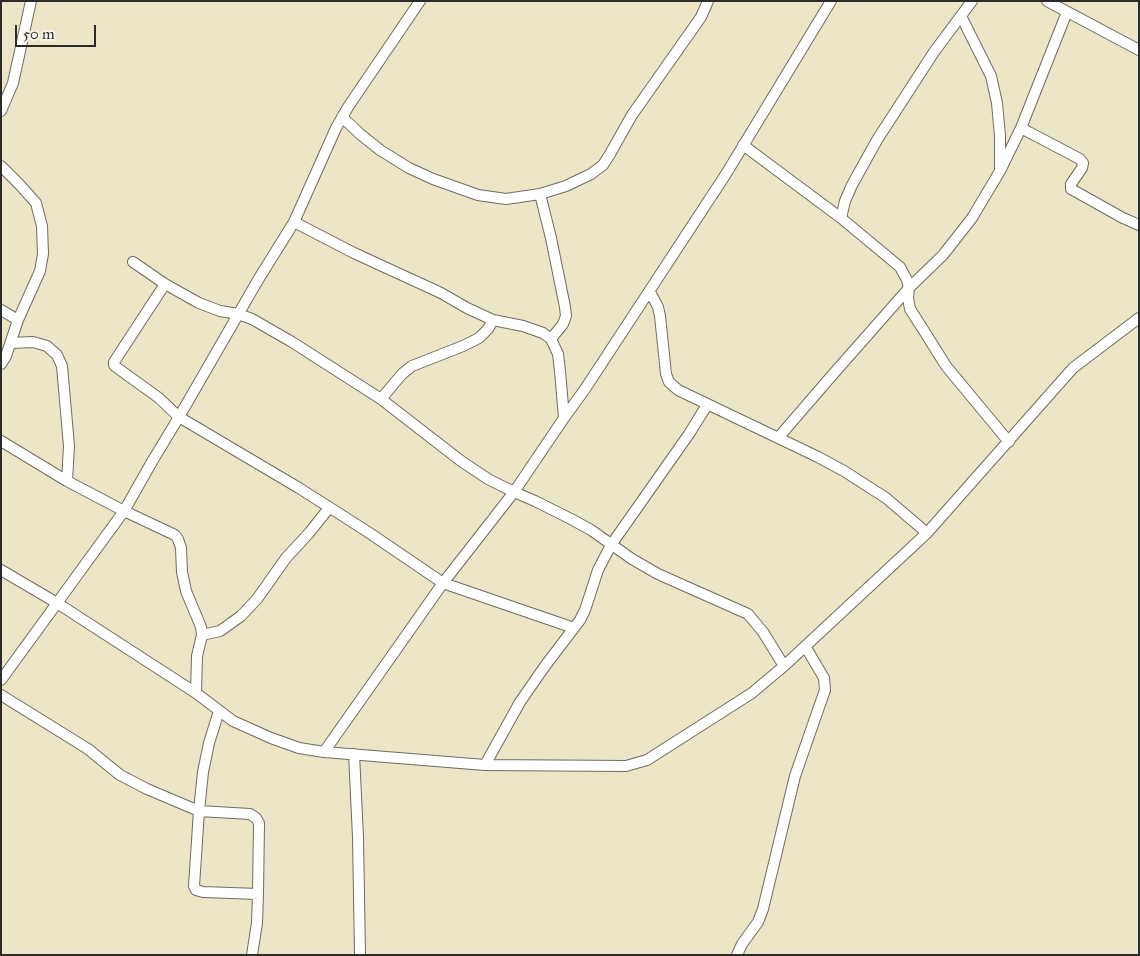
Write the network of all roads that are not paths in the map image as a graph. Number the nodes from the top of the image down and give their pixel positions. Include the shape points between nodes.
1 (31, 1) edge
2 (708, 1) edge
3 (831, 1) edge
4 (972, 1) edge
5 (1047, 1) edge
6 (416, 3) edge
7 (1067, 12) junction
8 (961, 16) junction
9 (1139, 50) edge
10 (1, 111) edge
11 (342, 117) junction
12 (1021, 128) junction
13 (743, 146) junction
14 (1, 166) edge
15 (1000, 171) junction
16 (540, 194) junction
17 (840, 218) junction
18 (294, 222) junction
19 (1139, 225) edge
20 (133, 262) dead end
21 (165, 284) junction
22 (909, 288) junction
23 (650, 292) junction
24 (1, 310) edge
25 (238, 314) junction
26 (1139, 318) edge
27 (18, 320) junction
28 (493, 320) junction
29 (551, 339) junction
30 (11, 343) junction
31 (1, 364) edge
32 (381, 399) junction
33 (707, 405) junction
34 (179, 417) junction
35 (564, 418) junction
36 (778, 438) junction
37 (1, 441) edge
38 (1009, 442) junction
39 (68, 481) junction
40 (514, 492) junction
41 (329, 508) junction
42 (124, 511) junction
43 (927, 533) junction
44 (611, 545) junction
45 (1, 570) edge
46 (443, 583) junction
47 (57, 603) junction
48 (574, 628) junction
49 (202, 635) junction
50 (805, 646) junction
51 (784, 666) junction
52 (1, 680) edge
53 (196, 693) junction
54 (1, 695) edge
55 (219, 711) junction
56 (324, 752) junction
57 (354, 754) junction
58 (485, 764) junction
59 (199, 811) junction
60 (258, 894) junction
61 (252, 955) edge
62 (360, 955) edge
63 (737, 955) edge

1 - 10 street via 14,83
2 - 16 street via 701,17 632,115 603,165 566,186
3 - 13 street
4 - 8 street
5 - 7 street
6 - 11 street
7 - 9 street
7 - 12 street
8 - 15 street via 991,76 998,103
8 - 17 street via 877,140 852,185
11 - 16 street via 380,150 433,179 478,195 506,199
11 - 18 street
12 - 15 street
12 - 19 street via 1080,159 1082,168 1070,184 1071,189
13 - 17 street
13 - 23 street
14 - 27 street via 36,203 42,226 40,271
15 - 22 street via 972,218 943,255
16 - 29 street via 566,307 566,316
17 - 22 street via 900,267
18 - 25 street
18 - 28 street
20 - 21 street
21 - 25 street via 199,303
21 - 34 street via 114,365
22 - 36 street
22 - 38 street via 910,309 946,366
23 - 33 street via 660,316 669,382
23 - 35 street
24 - 27 street
25 - 32 street via 272,330
25 - 34 street
26 - 38 street via 1073,368
27 - 30 street
28 - 29 street via 523,326
28 - 32 street via 479,338 412,366
29 - 35 street via 558,354
30 - 31 street
30 - 39 street via 33,342 47,346 57,355 62,366 69,446
32 - 40 street via 481,475
33 - 36 street
33 - 44 street
34 - 41 street
34 - 42 street
35 - 40 street
36 - 43 street via 863,482
37 - 39 street
38 - 43 street
39 - 42 street
40 - 44 street via 591,530
40 - 46 street
41 - 46 street
41 - 49 street via 241,616 220,631
42 - 47 street
42 - 49 street via 178,539 186,591
43 - 50 street
44 - 48 street via 598,570 585,610
44 - 51 street via 658,574 748,614
45 - 47 street
46 - 48 street
46 - 56 street
47 - 52 street
47 - 53 street
48 - 58 street via 520,702
49 - 53 street via 197,656
50 - 51 street
50 - 63 street via 824,678 825,690 795,776 763,909
51 - 58 street via 752,693 647,760 626,766
53 - 55 street
54 - 59 street via 88,749 120,775
55 - 56 street via 271,738 299,748
55 - 59 street via 203,772
56 - 57 street
57 - 58 street
57 - 62 street
59 - 60 street via 250,814 256,818 259,823
59 - 60 street via 196,890
60 - 61 street

